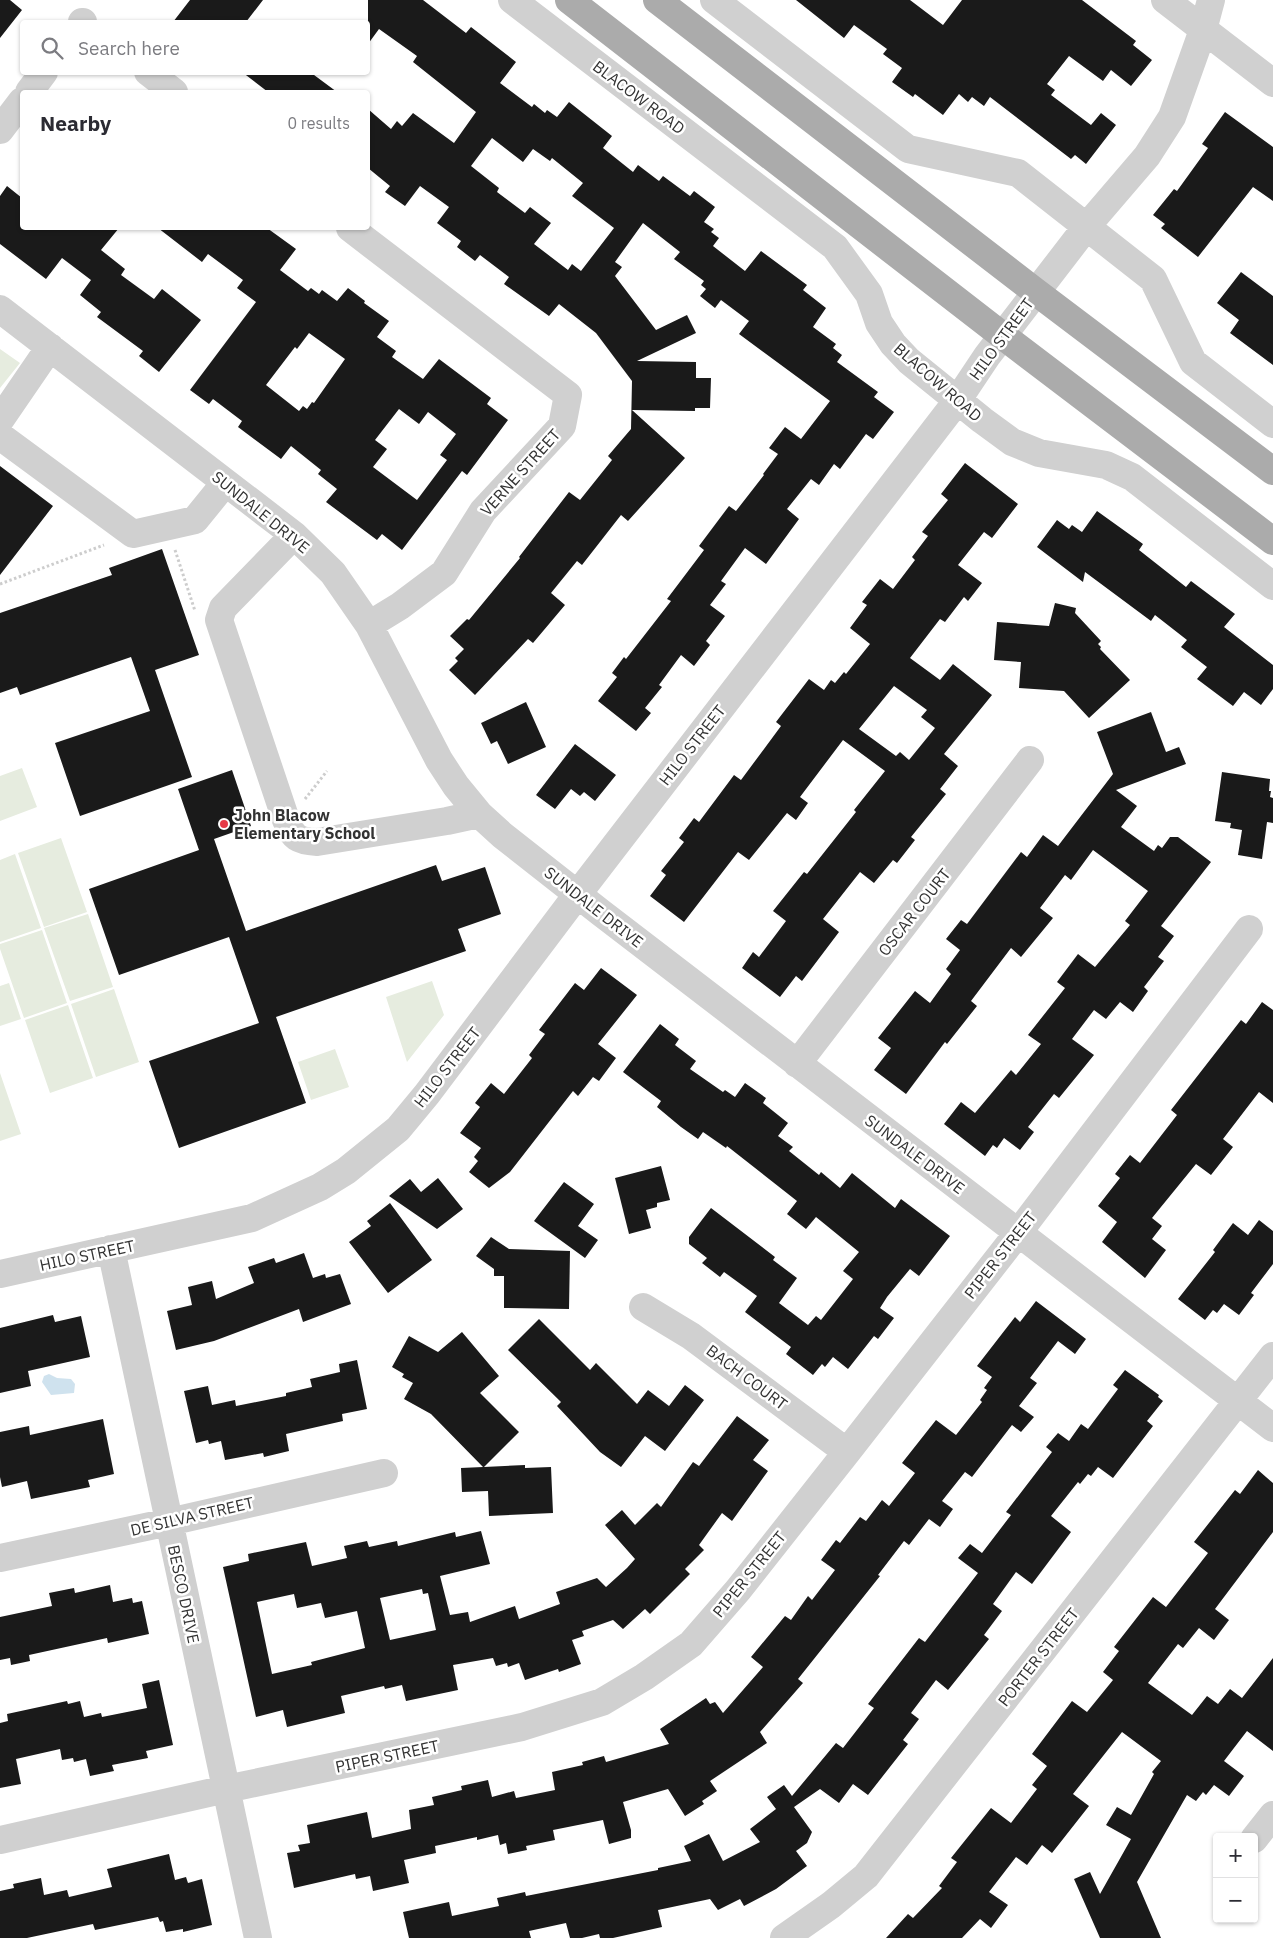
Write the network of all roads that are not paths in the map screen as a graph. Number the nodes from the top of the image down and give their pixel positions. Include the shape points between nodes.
1 (512, 0) edge
2 (569, 0) edge
3 (657, 0) edge
4 (714, 0) edge
5 (1165, 0) edge
6 (1211, 0) edge
7 (1203, 30) junction
8 (42, 75) edge
9 (152, 75) edge
10 (1273, 83) edge
11 (30, 90) edge
12 (171, 90) edge
13 (20, 103) edge
14 (0, 130) edge
15 (1087, 226) junction
16 (353, 230) edge
17 (1036, 292) junction
18 (0, 309) edge
19 (1003, 336) junction
20 (50, 347) junction
21 (957, 401) junction
22 (0, 420) edge
23 (1273, 424) edge
24 (0, 436) edge
25 (1273, 472) edge
26 (225, 483) junction
27 (294, 535) junction
28 (1273, 541) edge
29 (1273, 586) edge
30 (369, 625) junction
31 (1030, 760) dead end
32 (479, 814) junction
33 (577, 894) junction
34 (1249, 929) dead end
35 (797, 1064) junction
36 (1018, 1233) junction
37 (112, 1249) junction
38 (0, 1274) edge
39 (643, 1307) dead end
40 (1273, 1356) edge
41 (1238, 1401) junction
42 (1273, 1428) edge
43 (847, 1452) junction
44 (384, 1473) dead end
45 (169, 1522) junction
46 (0, 1558) edge
47 (226, 1789) junction
48 (1273, 1815) edge
49 (1258, 1834) edge
50 (0, 1840) edge
51 (258, 1938) edge
52 (784, 1938) edge

1 - 21 street, BLACOW ROAD via 835,247 869,294 880,323 893,344
2 - 19 main road, BLACOW ROAD
3 - 17 main road
4 - 15 street via 908,149 1018,173
5 - 7 street
6 - 7 street, HILO STREET
7 - 10 street
7 - 15 street, HILO STREET via 1172,118 1147,156
8 - 11 street
9 - 12 street
13 - 14 street
15 - 17 street, HILO STREET
15 - 23 street via 1153,279 1193,362
16 - 30 street, VERNE STREET via 568,395 562,426 483,511 444,573
17 - 19 street, HILO STREET
17 - 25 main road
18 - 20 street, SUNDALE DRIVE
19 - 21 street, HILO STREET
19 - 28 main road, BLACOW ROAD
20 - 22 street
20 - 26 street, SUNDALE DRIVE
21 - 29 street, BLACOW ROAD via 1012,442 1039,453 1106,465 1132,476
21 - 33 street, HILO STREET
24 - 26 street via 133,534 195,520
26 - 27 street, SUNDALE DRIVE
27 - 30 street, SUNDALE DRIVE via 333,573
27 - 32 street via 223,608 219,620 295,837 317,842
30 - 32 street, SUNDALE DRIVE via 439,760
31 - 35 street, OSCAR COURT
32 - 33 street, SUNDALE DRIVE
33 - 35 street, SUNDALE DRIVE
33 - 37 street, HILO STREET via 427,1094 398,1129 352,1166 320,1187 252,1218
34 - 36 street, PIPER STREET
35 - 36 street, SUNDALE DRIVE
36 - 41 street, SUNDALE DRIVE
36 - 43 street, PIPER STREET
37 - 38 street, HILO STREET
37 - 45 street, BESCO DRIVE
39 - 43 street, BACH COURT via 691,1336
40 - 41 street, PORTER STREET
41 - 42 street, SUNDALE DRIVE
41 - 52 street, PORTER STREET via 866,1876
43 - 47 street, PIPER STREET via 691,1644 644,1678 602,1702 522,1727
44 - 45 street, DE SILVA STREET
45 - 46 street, DE SILVA STREET
45 - 47 street, BESCO DRIVE
47 - 50 street, PIPER STREET
47 - 51 street, BESCO DRIVE
48 - 49 street

